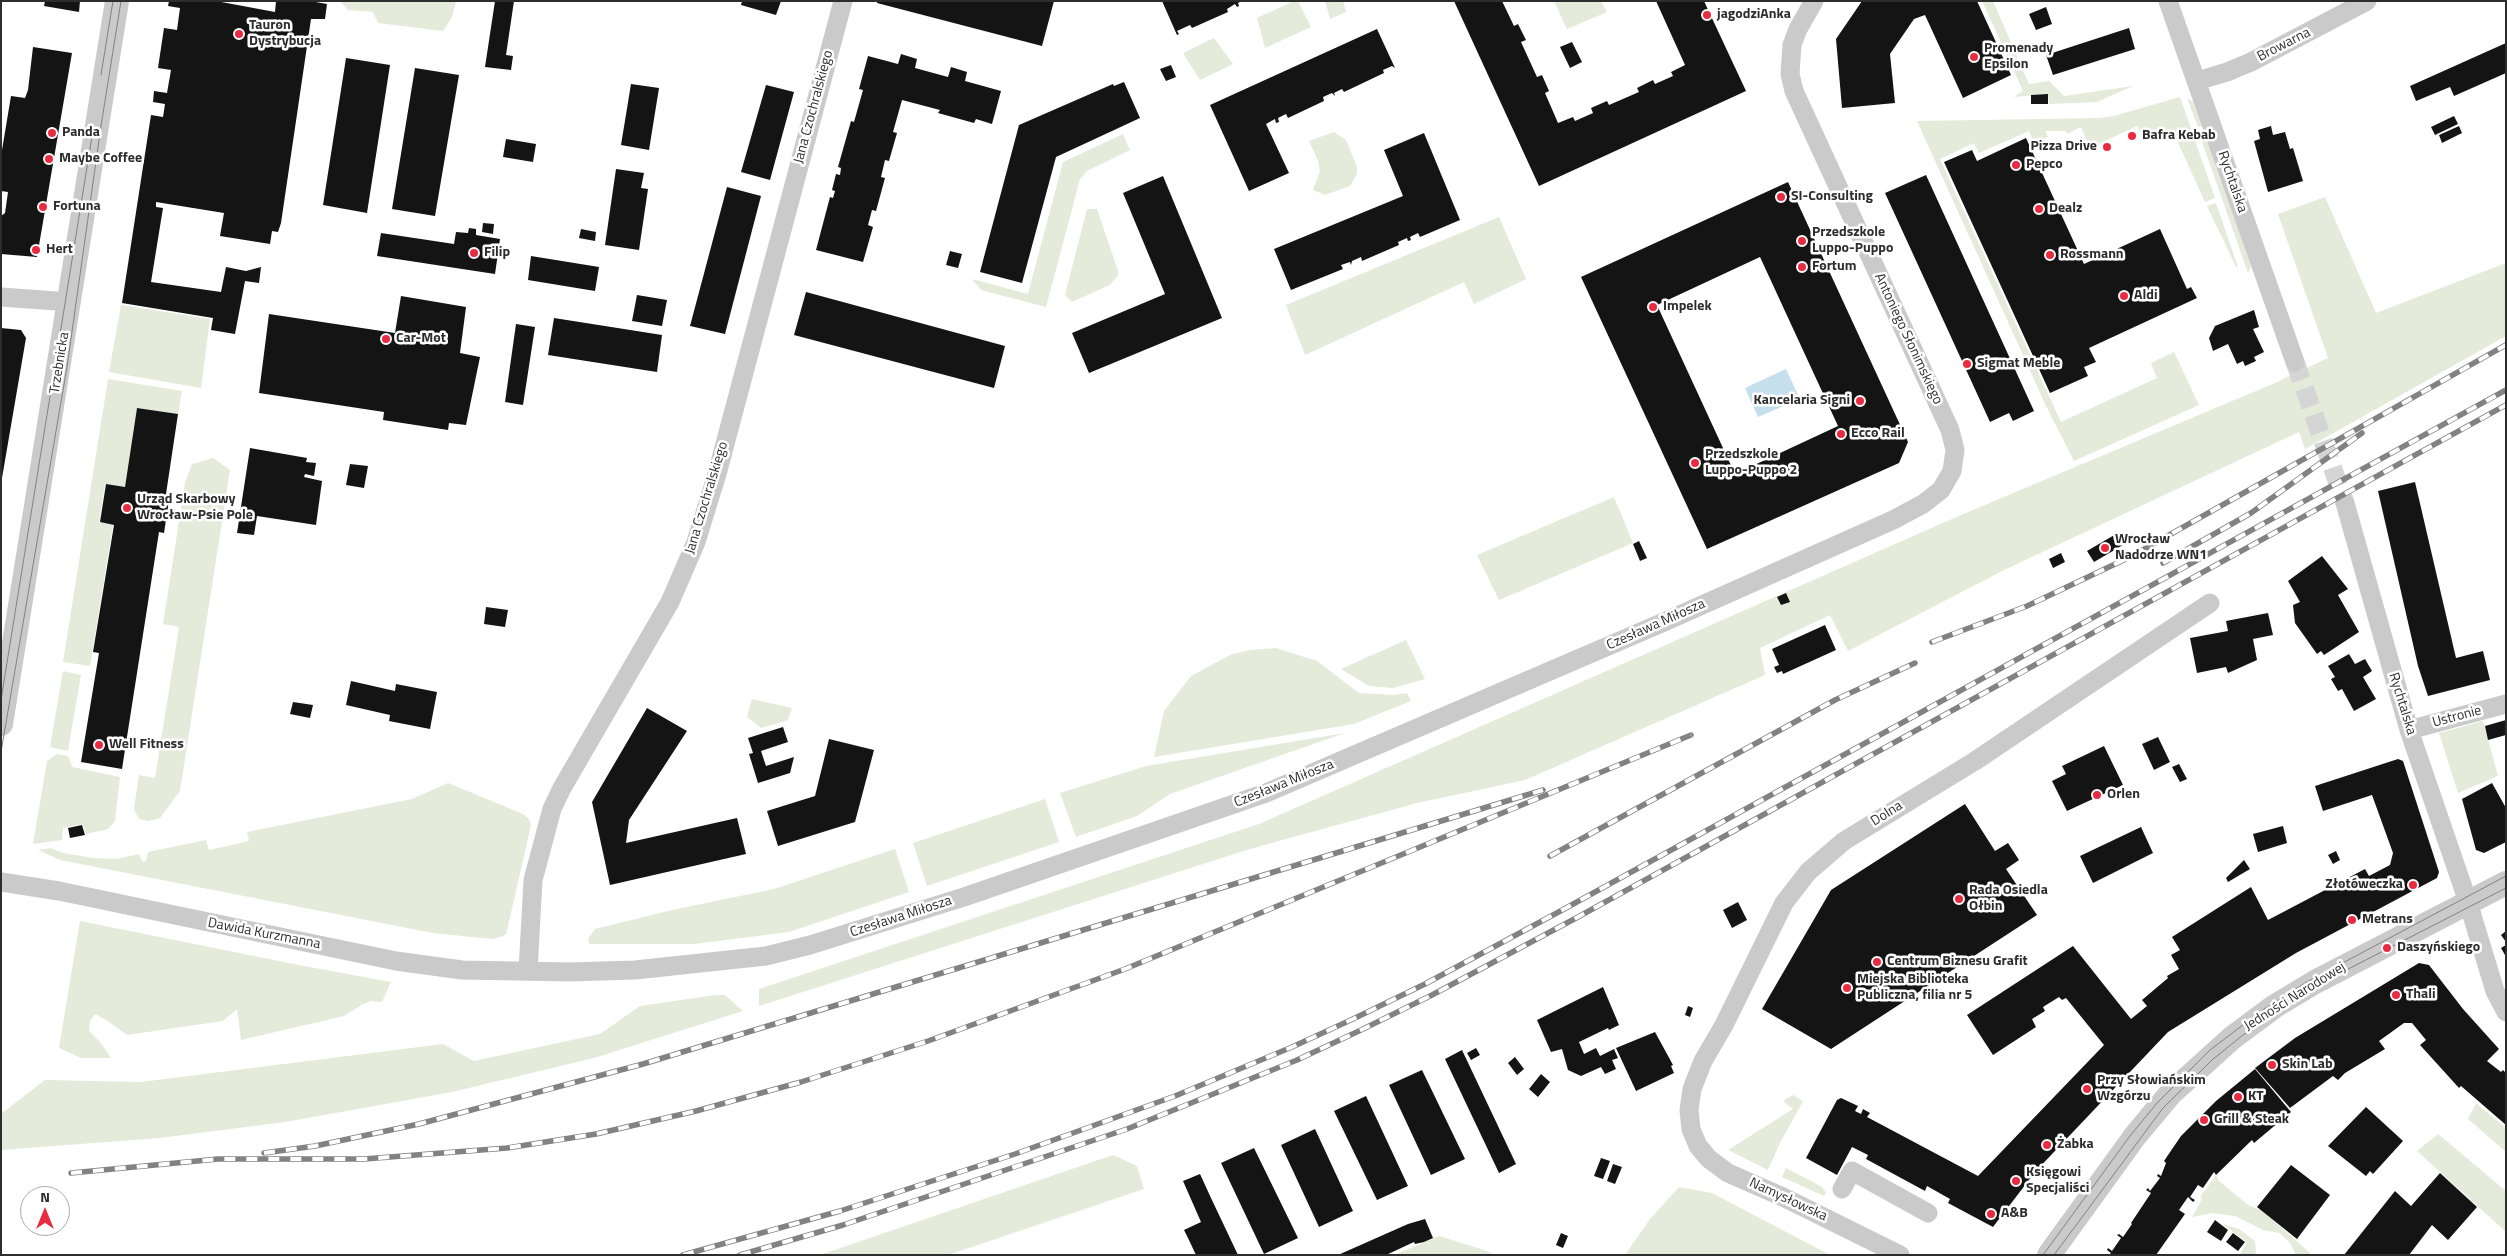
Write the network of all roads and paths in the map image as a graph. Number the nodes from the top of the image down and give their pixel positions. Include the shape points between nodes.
1 (117, 1) edge
2 (843, 1) edge
3 (1814, 1) edge
4 (2168, 1) edge
5 (2367, 1) edge
6 (2197, 81) junction
7 (1, 296) edge
8 (70, 302) junction
9 (2295, 362) tunnel mouth
10 (1950, 430) joint
11 (2345, 503) tunnel mouth
12 (2210, 603) dead end
13 (2506, 704) edge
14 (1, 724) edge
15 (2409, 730) junction
16 (1, 882) edge
17 (2506, 883) edge
18 (2468, 902) junction
19 (528, 971) junction
20 (2506, 1012) edge
21 (1691, 1129) joint
22 (1842, 1189) dead end
23 (1928, 1212) dead end
24 (1900, 1255) edge
25 (2049, 1255) edge

1 - 8 street, Trzebnicka
2 - 19 street, Jana Czochralskiego via 696,542 670,602 552,809 533,880
3 - 10 street, Antoniego Słonimskiego via 1792,45 1790,69 1794,91
4 - 6 street, Rychtalska
5 - 6 street, Browarna via 2251,62
6 - 9 street, Rychtalska
7 - 8 street
8 - 14 street, Trzebnicka
10 - 19 street, Czesława Miłosza via 1955,450 1952,471 1941,490 1923,504 1664,622 1266,793 964,897 802,947 754,958 635,970
11 - 15 street, Rychtalska
12 - 21 street, Dolna via 1975,761 1844,841 1808,872 1784,903 1703,1061 1692,1089
13 - 15 street, Ustronie
15 - 18 street, Rychtalska
16 - 19 street, Dawida Kurzmanna via 59,891 396,961 462,970
17 - 18 street, Jedności Narodowej
18 - 20 street, Rychtalska via 2495,991
18 - 25 street, Jedności Narodowej via 2316,982 2232,1038 2171,1093
21 - 24 street, Namysłowska via 1698,1146 1728,1173 1791,1200
22 - 23 street via 1852,1170

